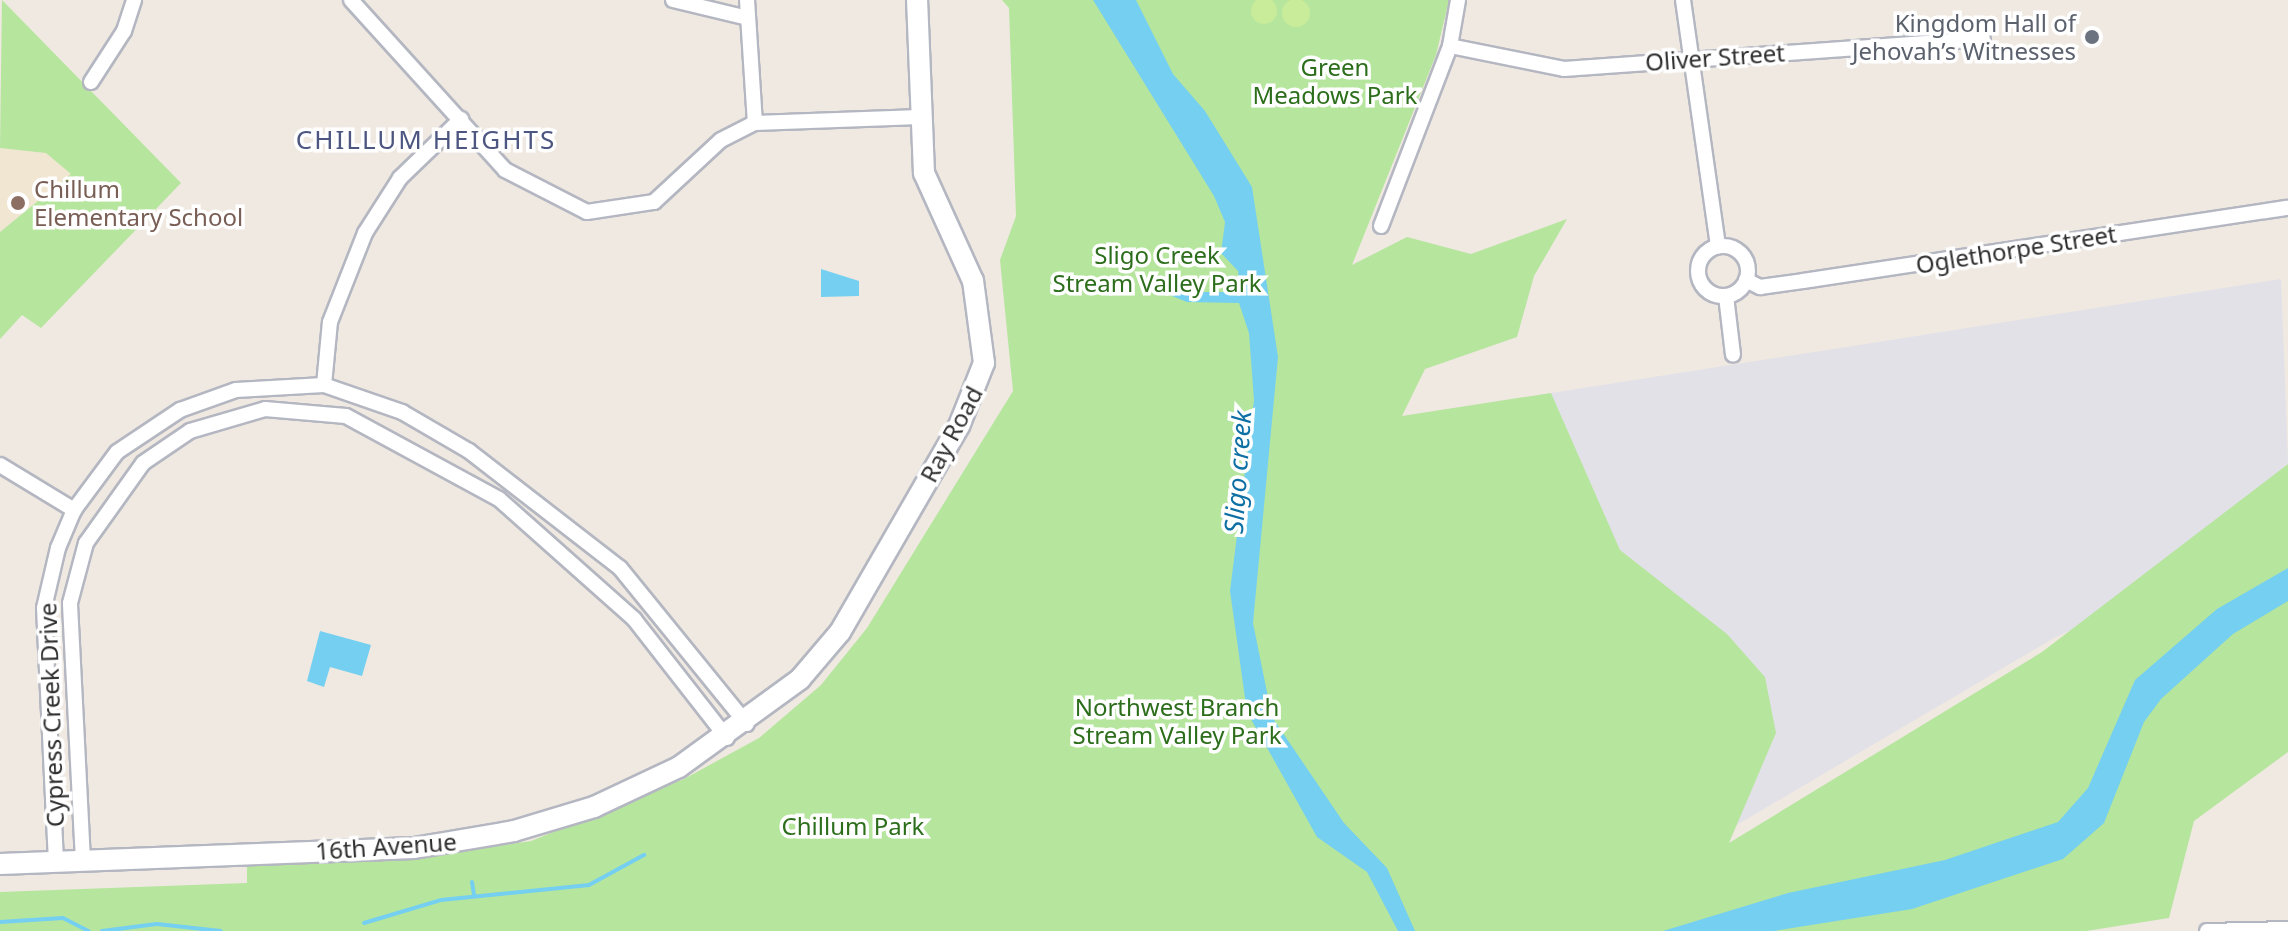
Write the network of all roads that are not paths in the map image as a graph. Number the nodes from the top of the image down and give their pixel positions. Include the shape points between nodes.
1 (134, 0) edge
2 (351, 0) edge
3 (673, 0) edge
4 (747, 0) edge
5 (917, 0) edge
6 (1458, 0) edge
7 (1683, 0) edge
8 (748, 18) junction
9 (1983, 39) dead end
10 (1450, 46) junction
11 (1691, 57) junction
12 (91, 82) dead end
13 (920, 117) junction
14 (461, 119) junction
15 (755, 123) junction
16 (2288, 208) edge
17 (1381, 226) dead end
18 (1718, 247) junction
19 (1746, 280) junction
20 (1726, 296) junction
21 (1733, 355) dead end
22 (324, 385) junction
23 (0, 465) edge
24 (74, 510) junction
25 (747, 724) junction
26 (727, 738) junction
27 (83, 861) junction
28 (56, 862) junction
29 (0, 864) edge
30 (2288, 929) edge
31 (2207, 931) edge

1 - 12 street via 124,31
2 - 14 street
3 - 8 street
4 - 8 street
5 - 13 street, Ray Road
6 - 10 street
7 - 11 street
8 - 15 street
9 - 11 street, Oliver Street
10 - 11 street, Oliver Street via 1564,69
10 - 17 street
11 - 18 street
13 - 15 street
13 - 25 street, Ray Road via 927,187 979,305 980,383 840,632
14 - 15 street via 505,170 533,189 603,213 669,194 721,140
14 - 22 street via 400,178 365,233 330,322
16 - 19 street, Oglethorpe Street via 1760,287
18 - 19 street via 1739,253
18 - 20 street via 1700,260 1698,275 1711,293
19 - 20 street
20 - 21 street
22 - 24 street, Cypress Creek Drive via 236,390 180,410 117,452
22 - 25 street, Cypress Creek Drive via 402,412 554,511 654,603
23 - 24 street
24 - 28 street, Cypress Creek Drive via 44,608
25 - 26 street, 16th Avenue
26 - 27 street, 16th Avenue via 604,803 477,839 414,848
26 - 27 street, Cypress Creek Drive via 623,608 499,499 346,416 265,409 190,431 155,454 123,486 86,543 70,603
27 - 28 street, 16th Avenue
28 - 29 street, 16th Avenue
30 - 31 street

